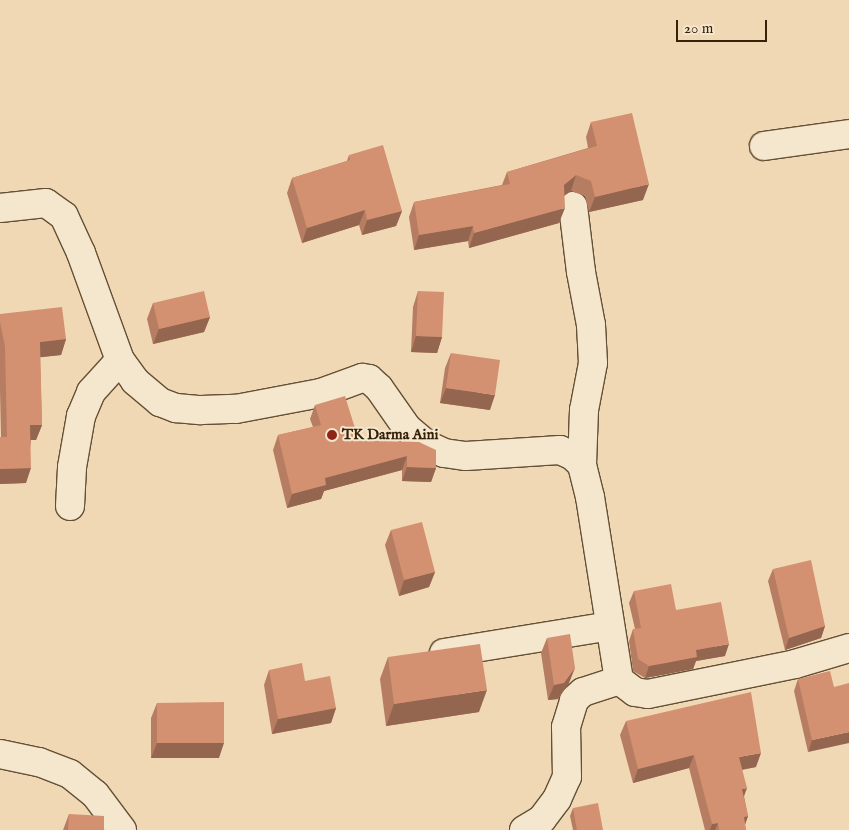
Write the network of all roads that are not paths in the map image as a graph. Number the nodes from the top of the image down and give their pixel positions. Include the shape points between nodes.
1 (849, 134) edge
2 (764, 146) dead end
3 (574, 206) dead end
4 (0, 208) edge
5 (120, 360) junction
6 (582, 465) junction
7 (70, 506) dead end
8 (610, 626) junction
9 (849, 648) edge
10 (420, 657) edge
11 (619, 680) junction
12 (0, 754) edge
13 (122, 830) edge
14 (524, 830) edge

1 - 2 street
3 - 6 street via 591,325 593,364 584,410
4 - 5 street via 46,203 64,216
5 - 6 street via 135,381 160,402 176,408 201,410 236,409 321,393 362,378 369,379 407,428 427,446 444,453 466,456 560,450
5 - 7 street via 91,392 81,416 72,467
6 - 8 street
8 - 10 street
8 - 11 street
9 - 11 street via 795,664 648,694 635,692
11 - 14 street via 582,692 574,700 566,727 566,777 557,799 542,819
12 - 13 street via 38,762 70,774 95,794

